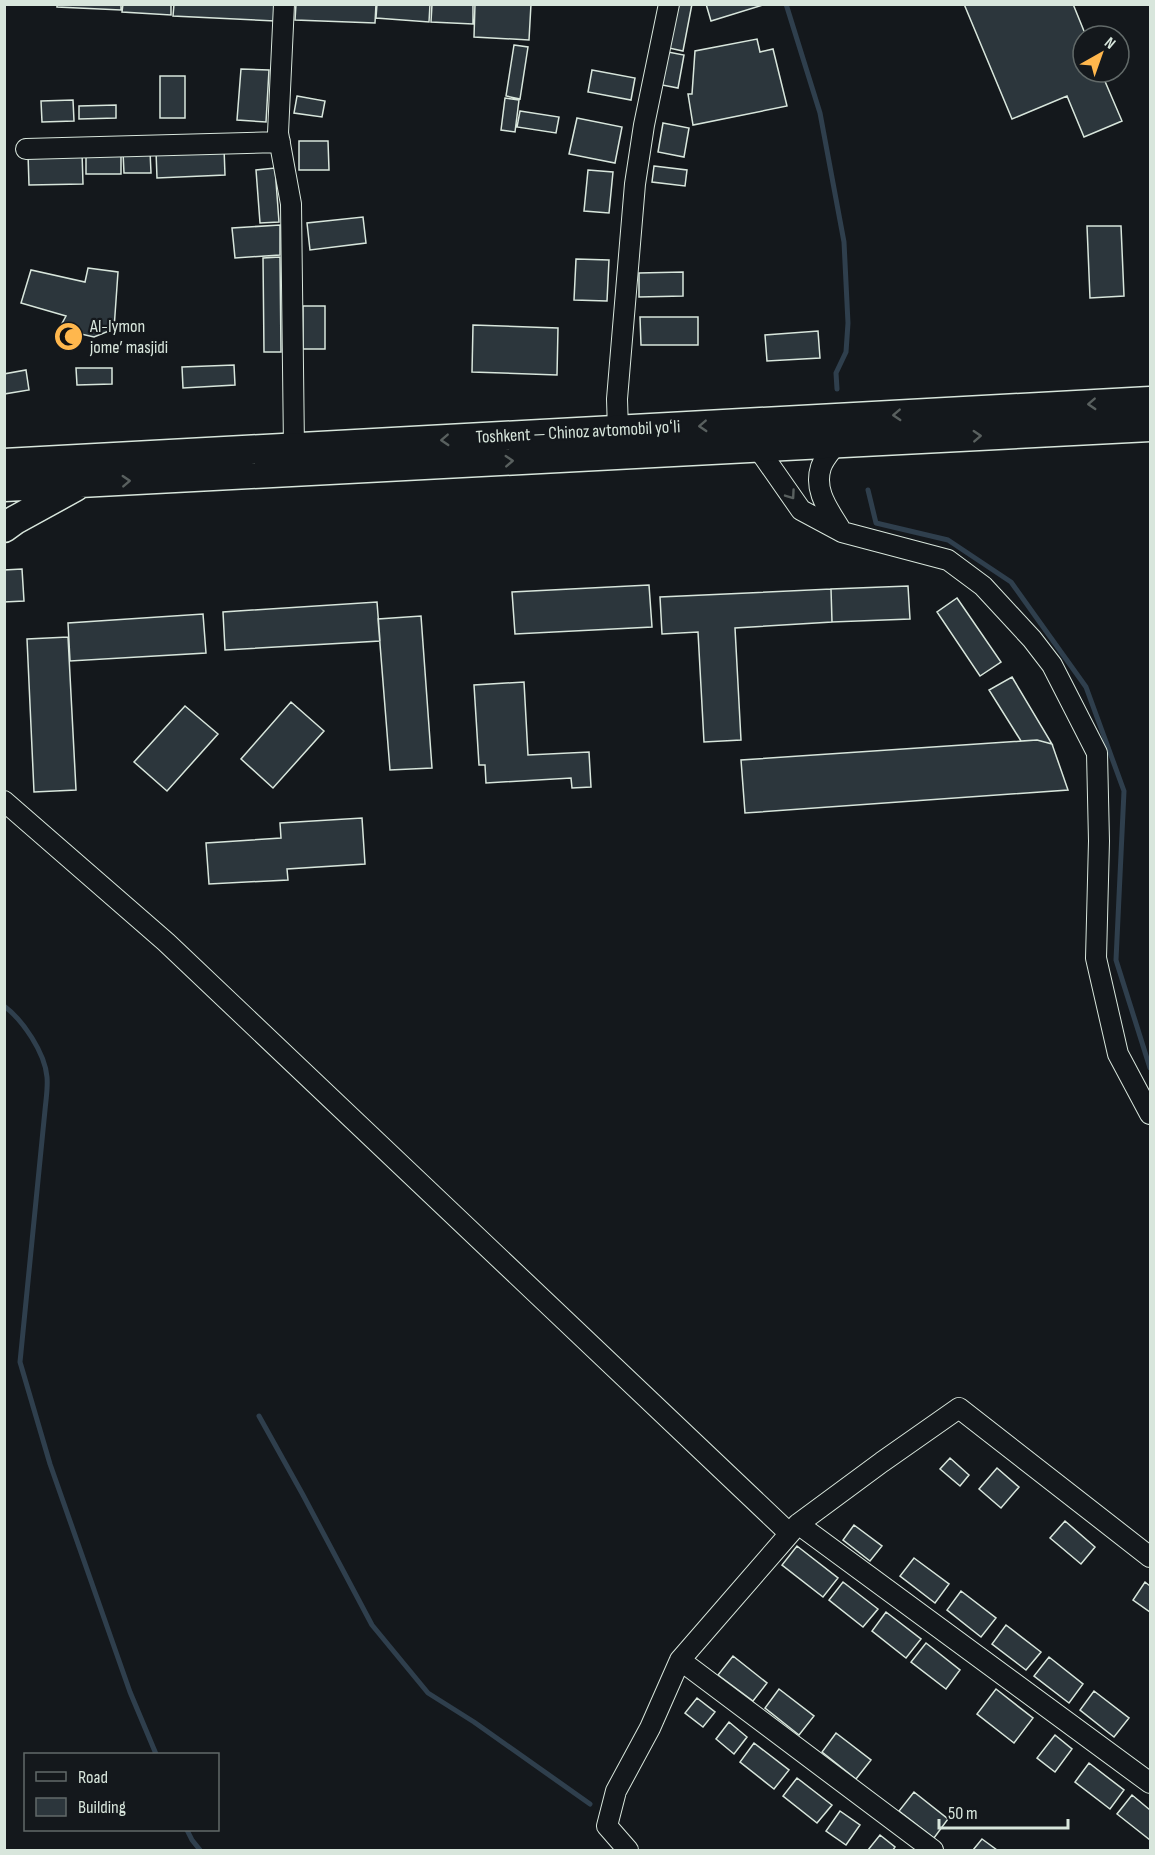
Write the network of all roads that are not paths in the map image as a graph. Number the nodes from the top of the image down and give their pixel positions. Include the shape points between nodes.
1 (284, 4) edge
2 (669, 4) edge
3 (280, 142) junction
4 (26, 149) dead end
5 (1150, 401) edge
6 (1150, 427) edge
7 (618, 430) junction
8 (837, 443) junction
9 (757, 447) junction
10 (294, 448) junction
11 (354, 457) junction
12 (4, 463) edge
13 (84, 483) junction
14 (4, 487) edge
15 (4, 528) edge
16 (842, 532) junction
17 (4, 801) edge
18 (1150, 1114) edge
19 (793, 1529) junction
20 (1150, 1557) edge
21 (680, 1660) junction
22 (1150, 1783) edge
23 (628, 1851) edge
24 (933, 1851) edge

1 - 3 street
2 - 7 street via 635,184
3 - 4 street
3 - 10 street via 291,204
5 -> 7 highway, Toshkent — Chinoz avtomobil yoʻli
8 -> 6 highway, Toshkent — Chinoz avtomobil yoʻli
7 -> 11 highway, Toshkent — Chinoz avtomobil yoʻli
8 - 9 highway, Toshkent — Chinoz avtomobil yoʻli
8 - 16 street via 822,465 819,492
11 -> 9 highway, Toshkent — Chinoz avtomobil yoʻli
9 -> 16 street via 801,510
10 - 11 highway, Toshkent — Chinoz avtomobil yoʻli
10 - 12 highway, Toshkent — Chinoz avtomobil yoʻli
13 -> 11 highway, Toshkent — Chinoz avtomobil yoʻli
13 - 14 highway, Toshkent — Chinoz avtomobil yoʻli
13 - 15 highway
16 - 18 street via 948,560 983,586 1052,665 1097,753 1096,958 1118,1053
17 - 19 street via 166,942
19 - 20 street via 959,1408
19 - 21 street
19 - 22 street
21 - 23 street via 616,1791 607,1826
21 - 24 street

